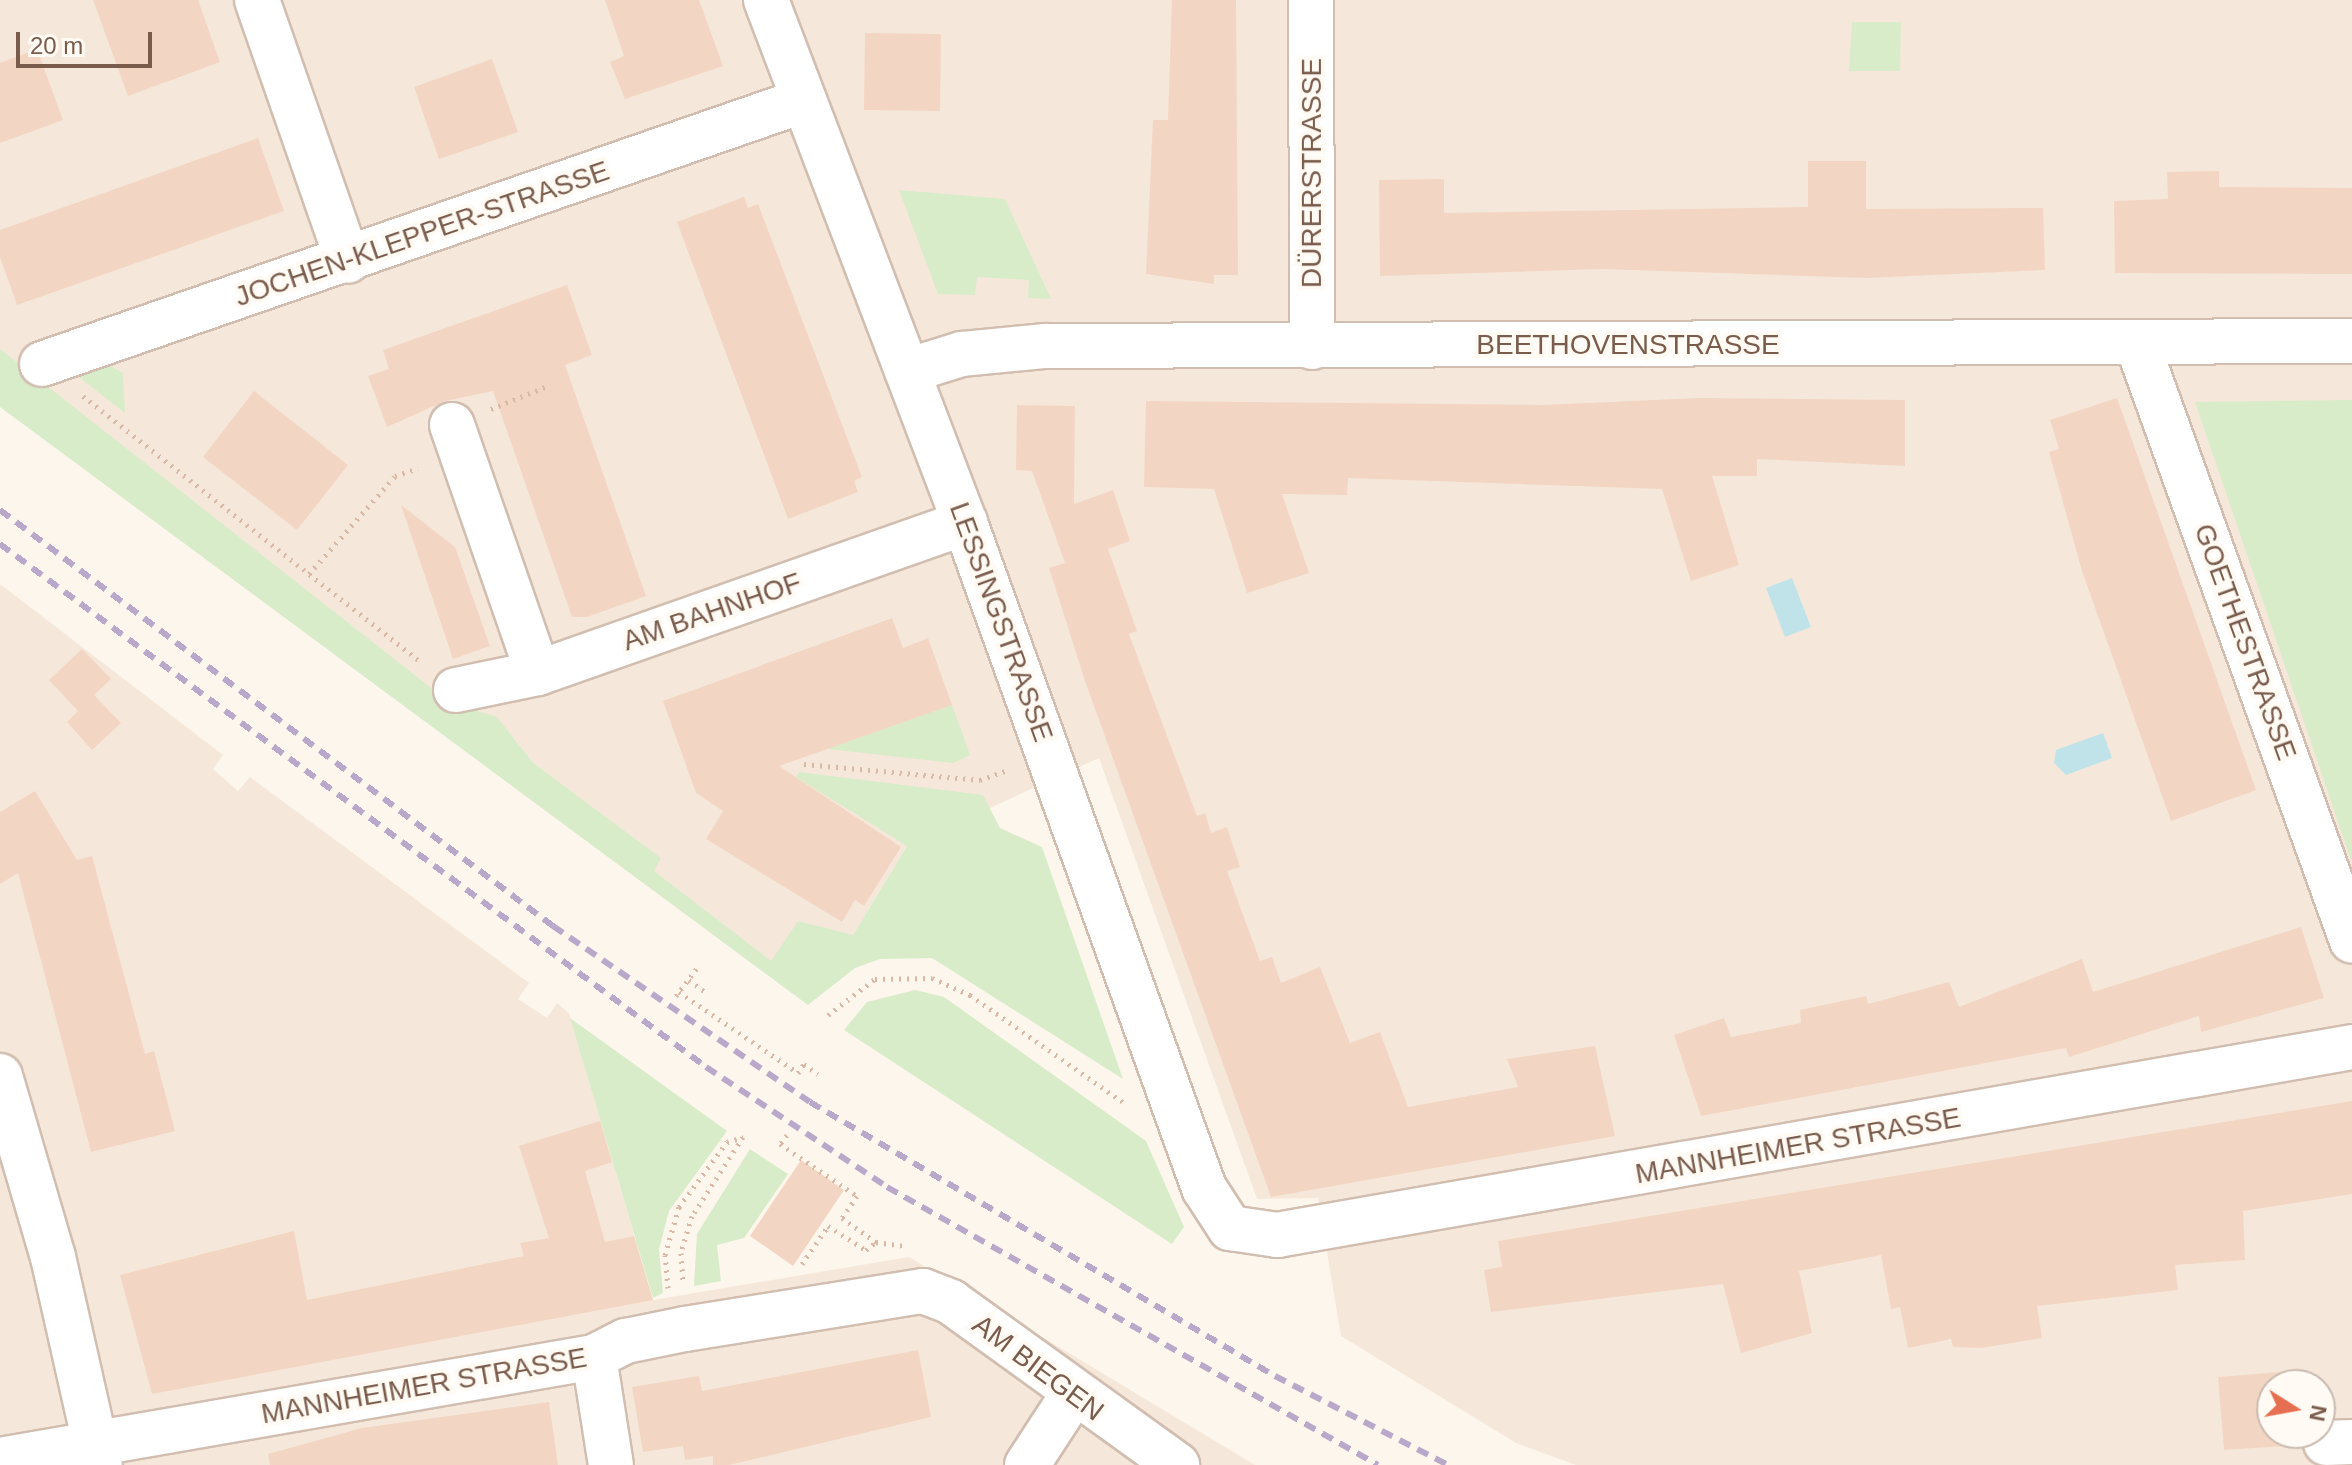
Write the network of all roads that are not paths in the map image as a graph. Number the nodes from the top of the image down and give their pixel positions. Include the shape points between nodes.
1 (257, 0) edge
2 (766, 0) edge
3 (1311, 0) edge
4 (802, 101) junction
5 (348, 261) junction
6 (2352, 341) edge
7 (2137, 343) junction
8 (1312, 347) junction
9 (42, 364) road end
10 (907, 371) junction
11 (457, 439) road end
12 (965, 523) junction
13 (538, 673) junction
14 (456, 690) road end
15 (2352, 941) edge
16 (2352, 1047) edge
17 (0, 1076) edge
18 (1244, 1235) joint
19 (892, 1292) joint
20 (594, 1357) junction
21 (1072, 1396) junction
22 (98, 1455) edge
23 (0, 1460) edge
24 (611, 1465) edge
25 (1027, 1465) edge
26 (1177, 1465) edge

1 - 5 street
2 - 4 street, LESSINGSTRASSE
3 - 8 street, DÜRERSTRASSE
4 - 5 street, JOCHEN-KLEPPER-STRASSE
4 - 10 street, LESSINGSTRASSE
5 - 9 street, JOCHEN-KLEPPER-STRASSE
6 - 7 street, BEETHOVENSTRASSE
7 - 8 street, BEETHOVENSTRASSE
7 - 15 street, GOETHESTRASSE
8 - 10 street, BEETHOVENSTRASSE via 1045,346 962,354
10 - 12 street, LESSINGSTRASSE
11 - 13 street
12 - 13 street, AM BAHNHOF
12 - 18 street, LESSINGSTRASSE via 1204,1188 1217,1214
13 - 14 street, AM BAHNHOF
16 - 18 street, MANNHEIMER STRASSE via 1516,1195
17 - 22 street via 53,1257
19 - 20 street, MANNHEIMER STRASSE via 626,1341
19 - 21 street, AM BIEGEN via 923,1291 951,1302
20 - 22 street, MANNHEIMER STRASSE
20 - 24 street
21 - 25 street
21 - 26 street, AM BIEGEN
22 - 23 street, MANNHEIMER STRASSE

